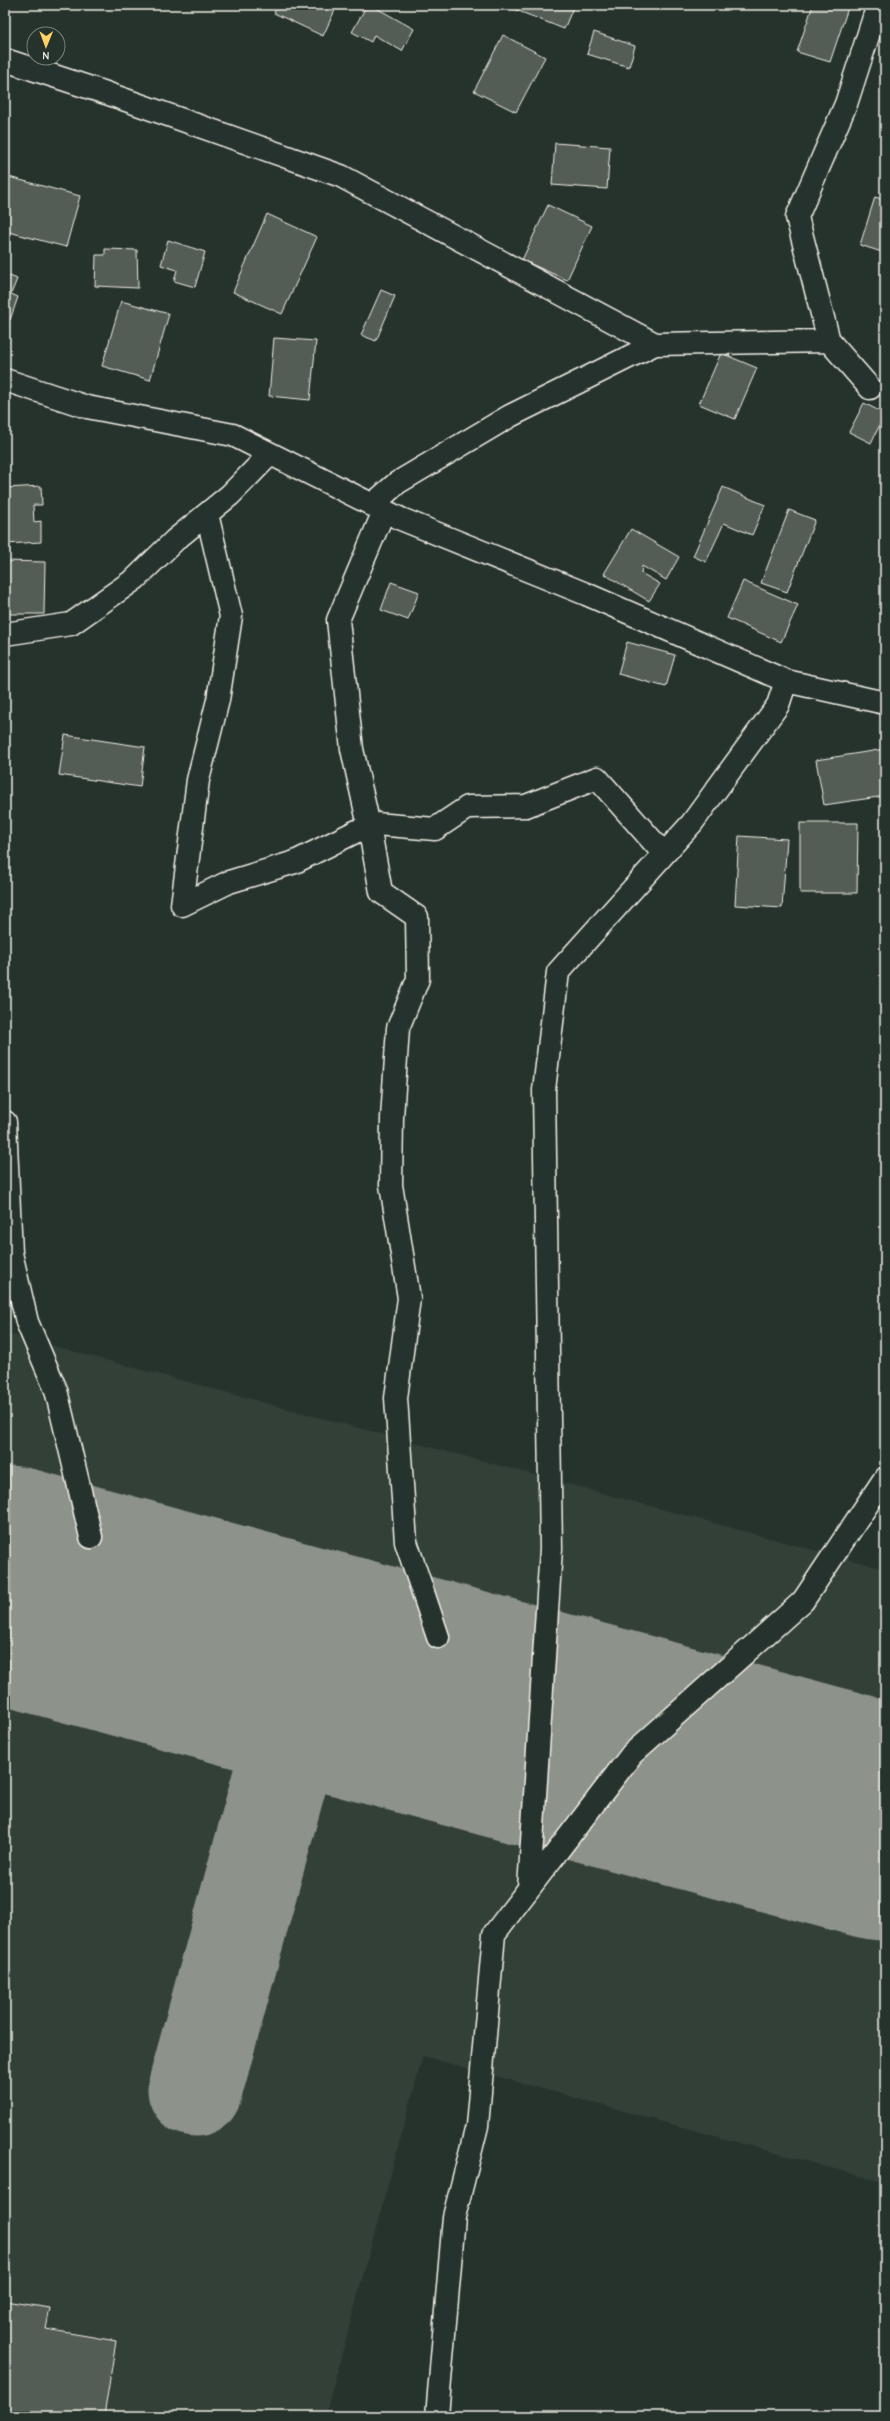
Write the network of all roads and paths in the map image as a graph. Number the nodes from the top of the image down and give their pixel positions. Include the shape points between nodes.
1 (878, 5) edge
2 (5, 60) edge
3 (829, 341) junction
4 (655, 344) junction
5 (5, 380) edge
6 (870, 388) dead end
7 (270, 454) junction
8 (378, 508) junction
9 (207, 514) junction
10 (5, 634) edge
11 (786, 681) junction
12 (885, 703) edge
13 (369, 826) junction
14 (664, 854) junction
15 (5, 1122) edge
16 (885, 1478) edge
17 (91, 1537) dead end
18 (438, 1637) dead end
19 (529, 1888) junction
20 (437, 2416) edge

1 - 3 street via 846,104 797,217
2 - 4 street via 106,92 341,176
3 - 4 street
3 - 6 street
4 - 8 street via 510,416 397,483
5 - 7 street via 87,407 233,435
7 - 8 street
7 - 9 street via 230,495
8 - 11 street via 586,594
8 - 13 street via 338,620 352,749
9 - 10 street via 135,579 72,624
9 - 13 street via 231,616 218,700 198,780 182,905 229,882 295,862
11 - 12 street
11 - 14 street via 778,705 692,823
13 - 14 street via 376,824 435,829 468,806 526,806 597,778
13 - 18 street via 381,892 417,917 418,979 398,1028 392,1118 391,1185 409,1298 396,1398 406,1542
14 - 19 street via 558,972 544,1090 551,1549
15 - 17 street via 11,1253 27,1322 56,1390
16 - 19 street via 803,1601 632,1754
19 - 20 street via 494,1934 477,2126 454,2217

